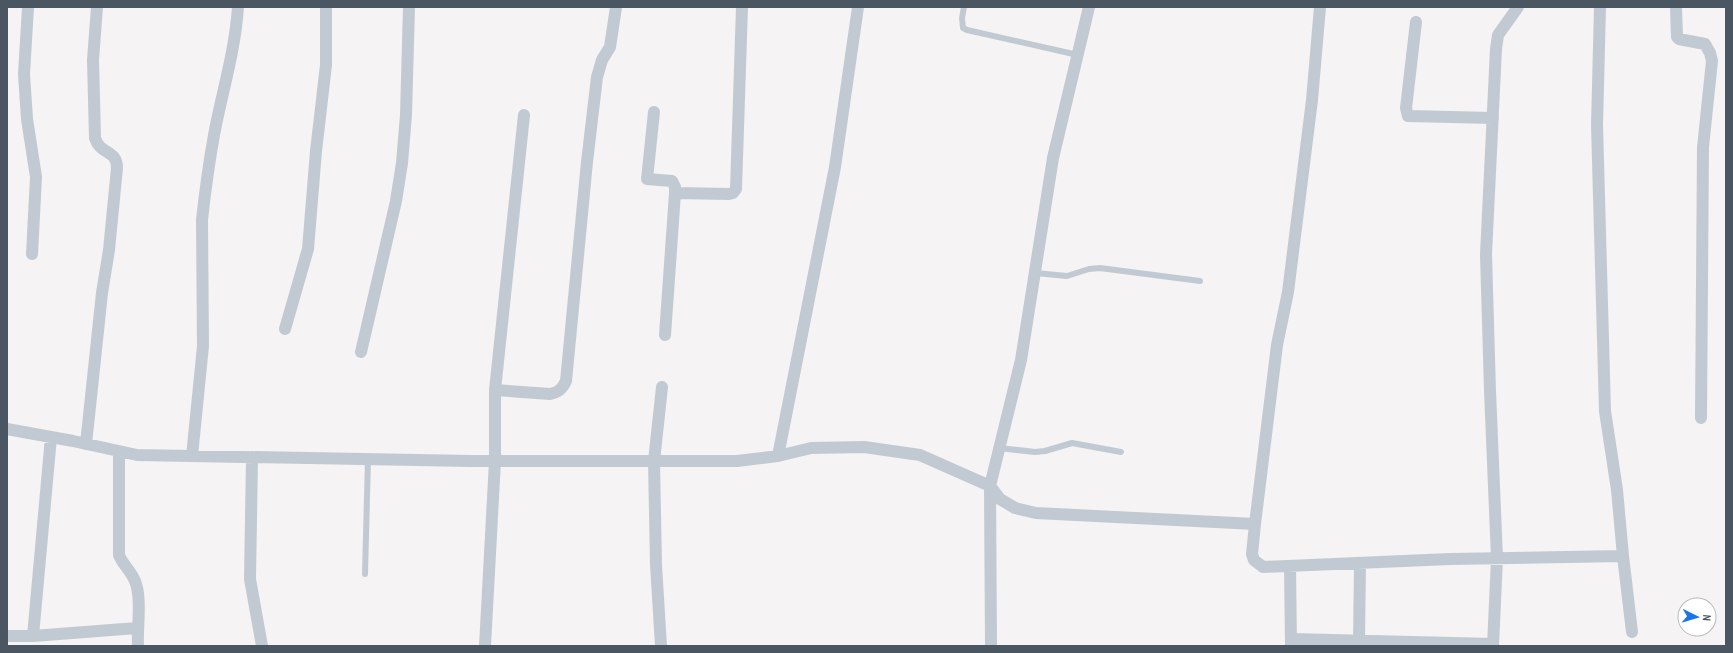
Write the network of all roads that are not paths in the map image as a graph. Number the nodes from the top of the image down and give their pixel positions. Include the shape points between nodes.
1 (28, 7) edge
2 (97, 7) edge
3 (238, 7) edge
4 (326, 7) edge
5 (409, 7) edge
6 (616, 7) edge
7 (742, 7) edge
8 (858, 7) edge
9 (964, 7) edge
10 (1089, 7) edge
11 (1320, 7) edge
12 (1518, 7) edge
13 (1600, 7) edge
14 (1676, 7) edge
15 (1416, 22) dead end
16 (1078, 55) junction
17 (654, 112) dead end
18 (524, 115) dead end
19 (1493, 118) junction
20 (675, 192) junction
21 (32, 254) dead end
22 (1034, 272) junction
23 (1200, 281) dead end
24 (285, 329) dead end
25 (665, 335) dead end
26 (361, 352) dead end
27 (662, 387) dead end
28 (495, 390) junction
29 (1701, 418) dead end
30 (7, 429) edge
31 (51, 437) junction
32 (86, 444) junction
33 (999, 448) junction
34 (119, 452) junction
35 (1121, 452) dead end
36 (192, 456) junction
37 (778, 456) junction
38 (252, 457) junction
39 (368, 459) junction
40 (495, 461) junction
41 (654, 461) junction
42 (990, 486) junction
43 (1255, 524) junction
44 (1623, 556) junction
45 (1497, 558) junction
46 (1360, 562) junction
47 (1290, 566) junction
48 (365, 574) dead end
49 (138, 628) junction
50 (1632, 632) dead end
51 (7, 636) edge
52 (32, 636) junction
53 (1359, 641) junction
54 (1291, 642) edge
55 (1493, 645) edge
56 (138, 646) edge
57 (262, 646) edge
58 (485, 646) edge
59 (661, 646) edge
60 (991, 646) edge

1 - 21 street via 24,74 27,119 36,177
2 - 32 street via 93,60 95,138 101,149 114,156 117,168
3 - 36 street via 231,61 214,134 202,220 203,346
4 - 24 street via 326,65 308,249
5 - 26 street via 402,163 396,201
6 - 28 street via 610,47 602,60 597,77 566,381 563,388 550,394
7 - 20 street via 735,191 729,194
8 - 37 street via 835,167
9 - 16 lane via 962,24 967,30
10 - 16 street
11 - 43 street via 1312,100 1288,292 1277,346
12 - 19 street via 1498,35
13 - 44 street via 1597,125 1605,411 1617,490
14 - 29 street via 1677,37 1705,44 1712,61 1703,147
15 - 19 street via 1406,108 1408,116
16 - 22 street via 1053,158
17 - 20 street via 647,179 672,181
18 - 28 street
19 - 45 street via 1486,254
20 - 25 street
22 - 23 lane via 1067,276 1100,268
22 - 33 street via 1021,360
27 - 41 street
28 - 40 street
30 - 31 street
31 - 32 street
31 - 52 street
32 - 34 street
33 - 35 lane via 1035,452 1072,443
33 - 42 street
34 - 36 street
34 - 49 street via 119,555 135,582 138,597
36 - 38 street
37 - 41 street via 737,460
37 - 42 street via 811,448 864,447 920,455
38 - 39 street
38 - 57 street via 250,579
39 - 40 street
39 - 48 lane
40 - 41 street
40 - 58 street
41 - 59 street
42 - 43 street via 1000,499 1015,508 1036,514
42 - 60 street
43 - 47 street via 1252,554 1254,560 1263,567
44 - 45 street
44 - 50 street
45 - 46 street
45 - 55 street
46 - 47 street
46 - 53 street
47 - 54 street
49 - 52 street
49 - 56 street
51 - 52 street
53 - 54 street
53 - 55 street

